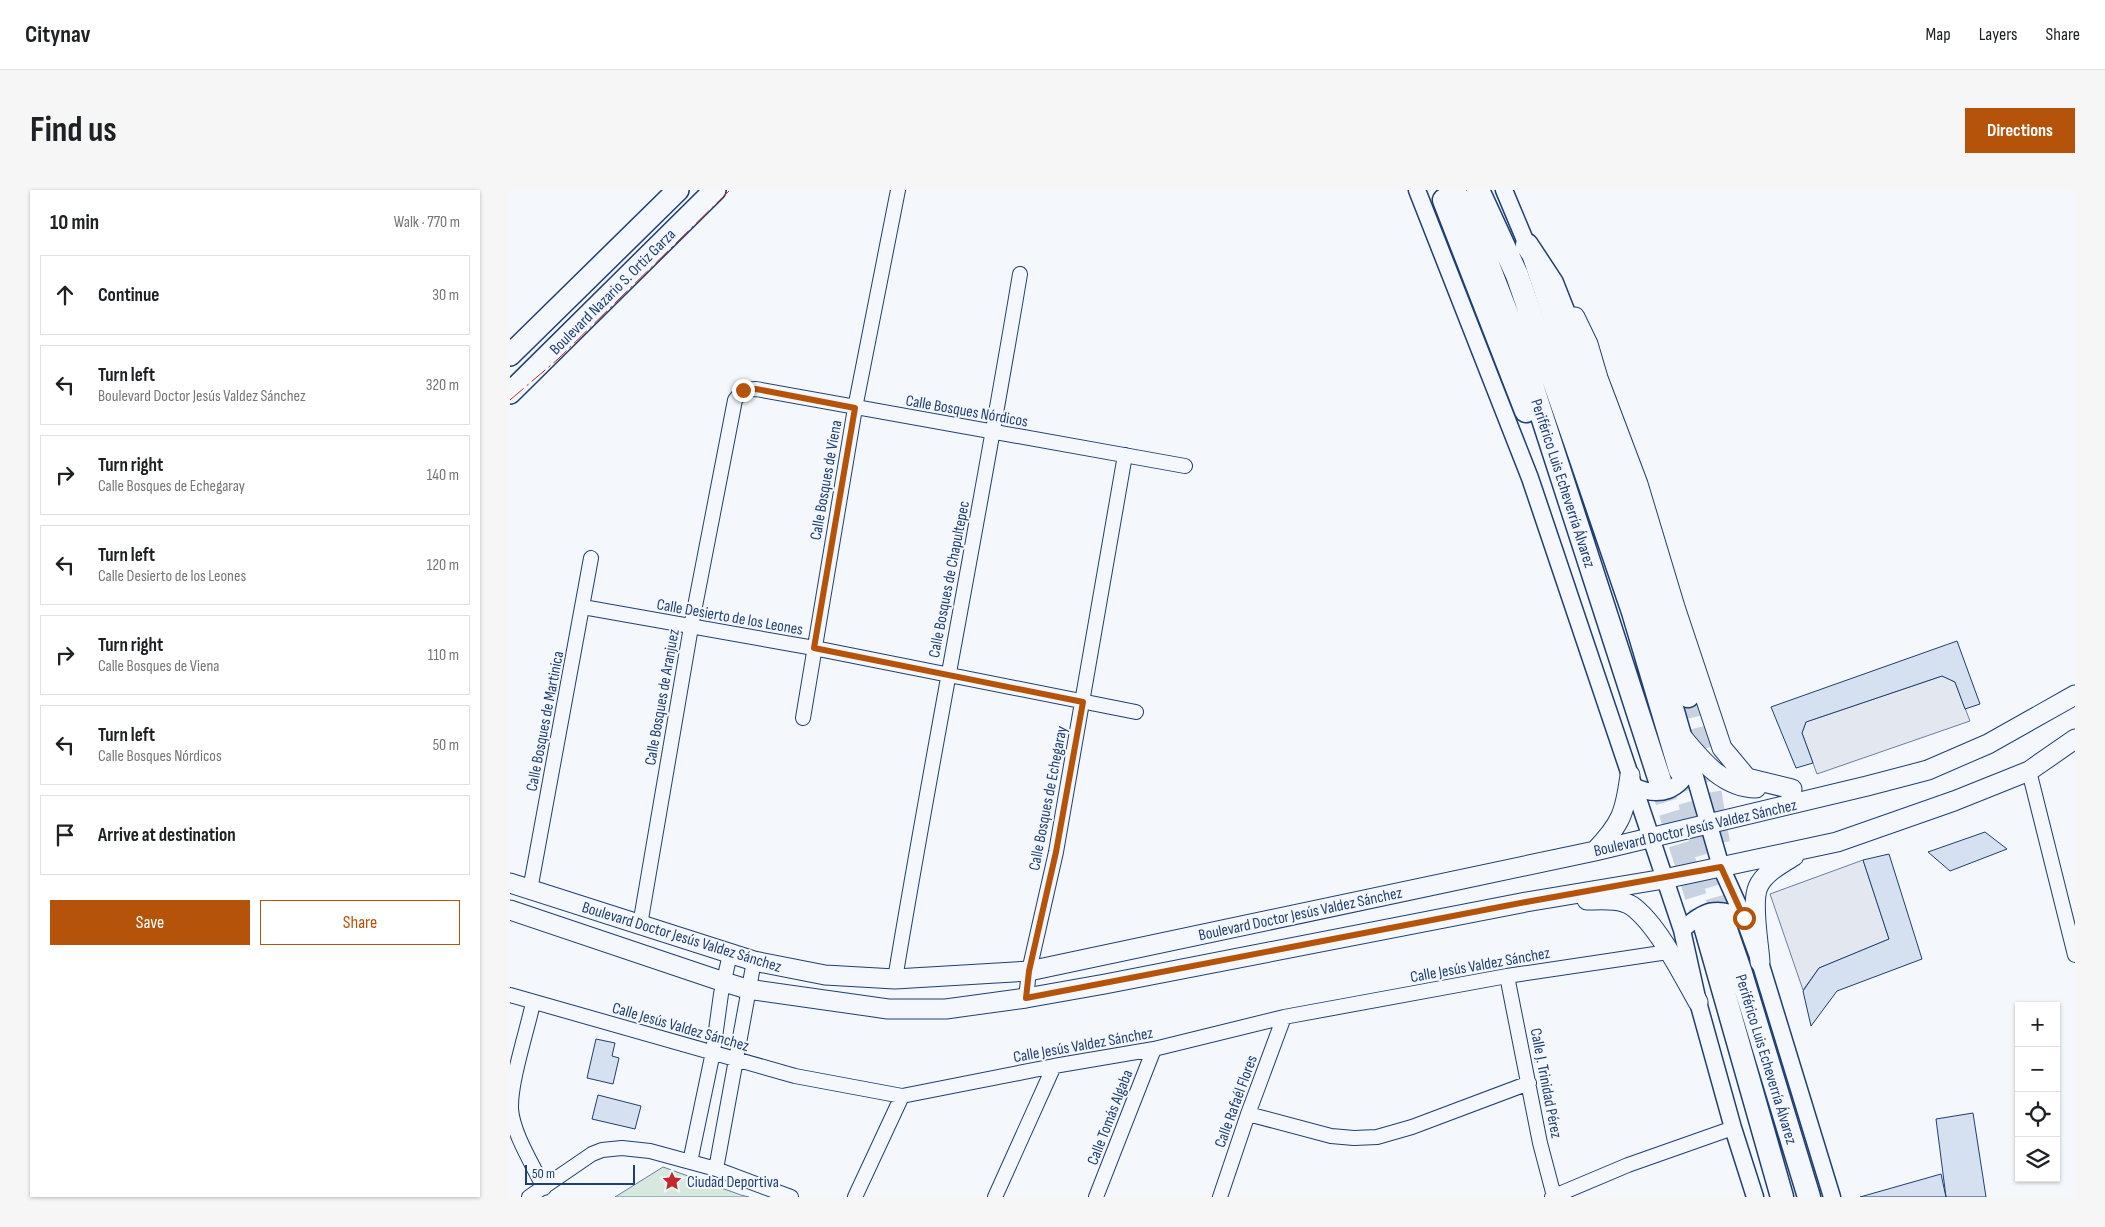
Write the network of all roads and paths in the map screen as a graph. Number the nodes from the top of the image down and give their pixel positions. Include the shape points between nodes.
1 (678, 190) edge
2 (715, 190) edge
3 (898, 190) edge
4 (1417, 190) edge
5 (1440, 190) edge
6 (1454, 190) edge
7 (1478, 190) edge
8 (1504, 190) edge
9 (1527, 245) junction
10 (1020, 274) dead end
11 (1517, 275) junction
12 (1556, 291) junction
13 (510, 355) edge
14 (514, 380) edge
15 (743, 390) joint
16 (855, 408) junction
17 (994, 432) junction
18 (1588, 432) junction
19 (1125, 456) junction
20 (1185, 466) dead end
21 (591, 558) dead end
22 (1589, 562) junction
23 (583, 607) junction
24 (690, 627) junction
25 (814, 648) junction
26 (948, 674) junction
27 (2075, 695) edge
28 (1688, 696) tunnel mouth
29 (1083, 702) junction
30 (1136, 712) dead end
31 (803, 718) dead end
32 (1683, 738) junction
33 (2075, 738) edge
34 (1686, 767) junction
35 (2029, 770) junction
36 (1660, 780) tunnel mouth
37 (1632, 781) junction
38 (1868, 786) junction
39 (1792, 789) junction
40 (1710, 824) junction
41 (1650, 839) junction
42 (1805, 849) junction
43 (1594, 851) junction
44 (1721, 867) junction
45 (1664, 879) junction
46 (510, 883) edge
47 (530, 890) junction
48 (1526, 902) junction
49 (510, 910) edge
50 (1726, 921) junction
51 (640, 925) junction
52 (1682, 930) junction
53 (1668, 952) junction
54 (730, 954) junction
55 (2075, 955) edge
56 (754, 961) junction
57 (1750, 966) junction
58 (1029, 971) junction
59 (1507, 976) junction
60 (895, 979) junction
61 (724, 982) junction
62 (748, 988) junction
63 (510, 995) edge
64 (1026, 998) junction
65 (534, 1002) junction
66 (1698, 1002) junction
67 (1284, 1018) junction
68 (1154, 1049) junction
69 (713, 1052) junction
70 (735, 1060) junction
71 (1054, 1066) junction
72 (1529, 1083) junction
73 (902, 1096) junction
74 (1248, 1114) junction
75 (1733, 1128) junction
76 (690, 1162) junction
77 (716, 1169) junction
78 (544, 1188) junction
79 (529, 1197) edge
80 (791, 1197) edge
81 (855, 1197) edge
82 (995, 1197) edge
83 (1096, 1197) edge
84 (1220, 1197) edge
85 (1553, 1197) edge
86 (1755, 1197) edge
87 (1782, 1197) edge
88 (1810, 1197) edge
89 (1832, 1197) edge

1 - 13 main road, Boulevard Nazario S. Ortiz Garza
2 - 14 main road, Boulevard Nazario S. Ortiz Garza
3 - 16 street, Calle Bosques de Viena
4 - 37 street via 1530,478
5 - 22 highway via 1527,414 1563,522
6 - 22 highway, Periférico Luis Echeverría Álvarez via 1477,236 1518,342
7 - 11 highway, Periférico Luis Echeverría Álvarez
8 - 9 street
9 - 12 highway
9 - 18 street
10 - 17 street, Calle Bosques de Chapultepec
11 - 18 highway via 1544,324
11 - 34 highway, Periférico Luis Echeverría Álvarez
12 - 28 highway via 1642,544
12 - 39 main road via 1567,300 1588,344 1638,484 1722,748 1747,778
15 - 16 street, Calle Bosques Nórdicos via 756,389
15 - 24 street, Calle Bosques de Aranjuez via 735,400
16 - 17 street, Calle Bosques Nórdicos
16 - 25 street, Calle Bosques de Viena
17 - 19 street, Calle Bosques Nórdicos
17 - 26 street, Calle Bosques de Chapultepec
18 - 32 street via 1639,580
19 - 20 street, Calle Bosques Nórdicos
19 - 29 street, Calle Bosques de Echegaray
21 - 23 street, Calle Bosques de Martinica
22 - 36 highway, Periférico Luis Echeverría Álvarez
23 - 24 street, Calle Desierto de los Leones
23 - 47 street, Calle Bosques de Martinica
24 - 25 street, Calle Desierto de los Leones
24 - 51 street, Calle Bosques de Aranjuez
25 - 26 street, Calle Desierto de los Leones
25 - 31 street, Calle Bosques de Viena
26 - 29 street, Calle Desierto de los Leones
26 - 60 street, Calle Bosques de Chapultepec
27 - 38 main road, Boulevard Doctor Jesús Valdez Sánchez via 1979,748 1928,770
29 - 30 street, Calle Desierto de los Leones
29 - 58 street, Calle Bosques de Echegaray via 1056,852
32 - 34 street
32 - 39 main road via 1710,769 1744,788
33 - 35 main road, Boulevard Doctor Jesús Valdez Sánchez
34 - 37 street via 1687,775 1668,790 1645,791
34 - 40 street
35 - 42 main road, Boulevard Doctor Jesús Valdez Sánchez via 1898,821 1837,842
35 - 55 street
37 - 41 street
37 - 43 main road via 1621,820
38 - 39 main road
38 - 40 main road, Boulevard Doctor Jesús Valdez Sánchez
40 - 41 main road, Boulevard Doctor Jesús Valdez Sánchez
40 - 44 street
41 - 43 main road, Boulevard Doctor Jesús Valdez Sánchez
41 - 45 street
42 - 44 main road, Boulevard Doctor Jesús Valdez Sánchez
42 - 57 main road via 1773,869 1758,887
43 - 58 main road, Boulevard Doctor Jesús Valdez Sánchez
44 - 45 main road, Boulevard Doctor Jesús Valdez Sánchez
44 - 50 street
45 - 48 main road, Boulevard Doctor Jesús Valdez Sánchez
45 - 52 street
46 - 47 main road, Boulevard Doctor Jesús Valdez Sánchez
47 - 51 main road, Boulevard Doctor Jesús Valdez Sánchez
48 - 53 main road via 1593,900 1616,901 1632,906 1652,926
48 - 64 main road, Boulevard Doctor Jesús Valdez Sánchez
49 - 61 main road, Boulevard Doctor Jesús Valdez Sánchez
50 - 52 street via 1727,910 1713,911 1697,916
50 - 57 highway, Periférico Luis Echeverría Álvarez
50 - 87 highway, Periférico Luis Echeverría Álvarez
51 - 54 main road, Boulevard Doctor Jesús Valdez Sánchez
52 - 66 street
53 - 59 street, Calle Jesús Valdez Sánchez
53 - 66 main road
54 - 56 main road, Boulevard Doctor Jesús Valdez Sánchez
54 - 61 street
56 - 60 main road, Boulevard Doctor Jesús Valdez Sánchez via 825,975
56 - 62 street
57 - 88 highway, Periférico Luis Echeverría Álvarez
57 - 89 street
58 - 60 main road, Boulevard Doctor Jesús Valdez Sánchez
58 - 64 street, Calle Bosques de Echegaray
59 - 67 street, Calle Jesús Valdez Sánchez
59 - 72 street, Calle J. Trinidad Pérez
61 - 62 main road, Boulevard Doctor Jesús Valdez Sánchez
61 - 69 street
62 - 64 main road, Boulevard Doctor Jesús Valdez Sánchez via 888,1009 946,1009
62 - 70 street
63 - 65 street, Calle Jesús Valdez Sánchez
65 - 69 street, Calle Jesús Valdez Sánchez
65 - 78 street via 513,1085 511,1110 514,1126
66 - 75 street
67 - 68 street, Calle Jesús Valdez Sánchez
67 - 74 street, Calle Rafaél Flores
68 - 71 street, Calle Jesús Valdez Sánchez
68 - 83 street, Calle Tomás Algaba
69 - 70 street, Calle Jesús Valdez Sánchez
69 - 76 street
70 - 73 street, Calle Jesús Valdez Sánchez via 795,1076
70 - 77 street
71 - 73 street, Calle Jesús Valdez Sánchez
71 - 82 street
72 - 74 street via 1412,1127 1377,1136 1331,1136
72 - 85 street, Calle J. Trinidad Pérez
73 - 81 street
74 - 84 street, Calle Rafaél Flores
75 - 85 street via 1628,1165
75 - 86 street
76 - 77 street
76 - 78 street via 641,1150 602,1150
77 - 80 street
78 - 79 street

